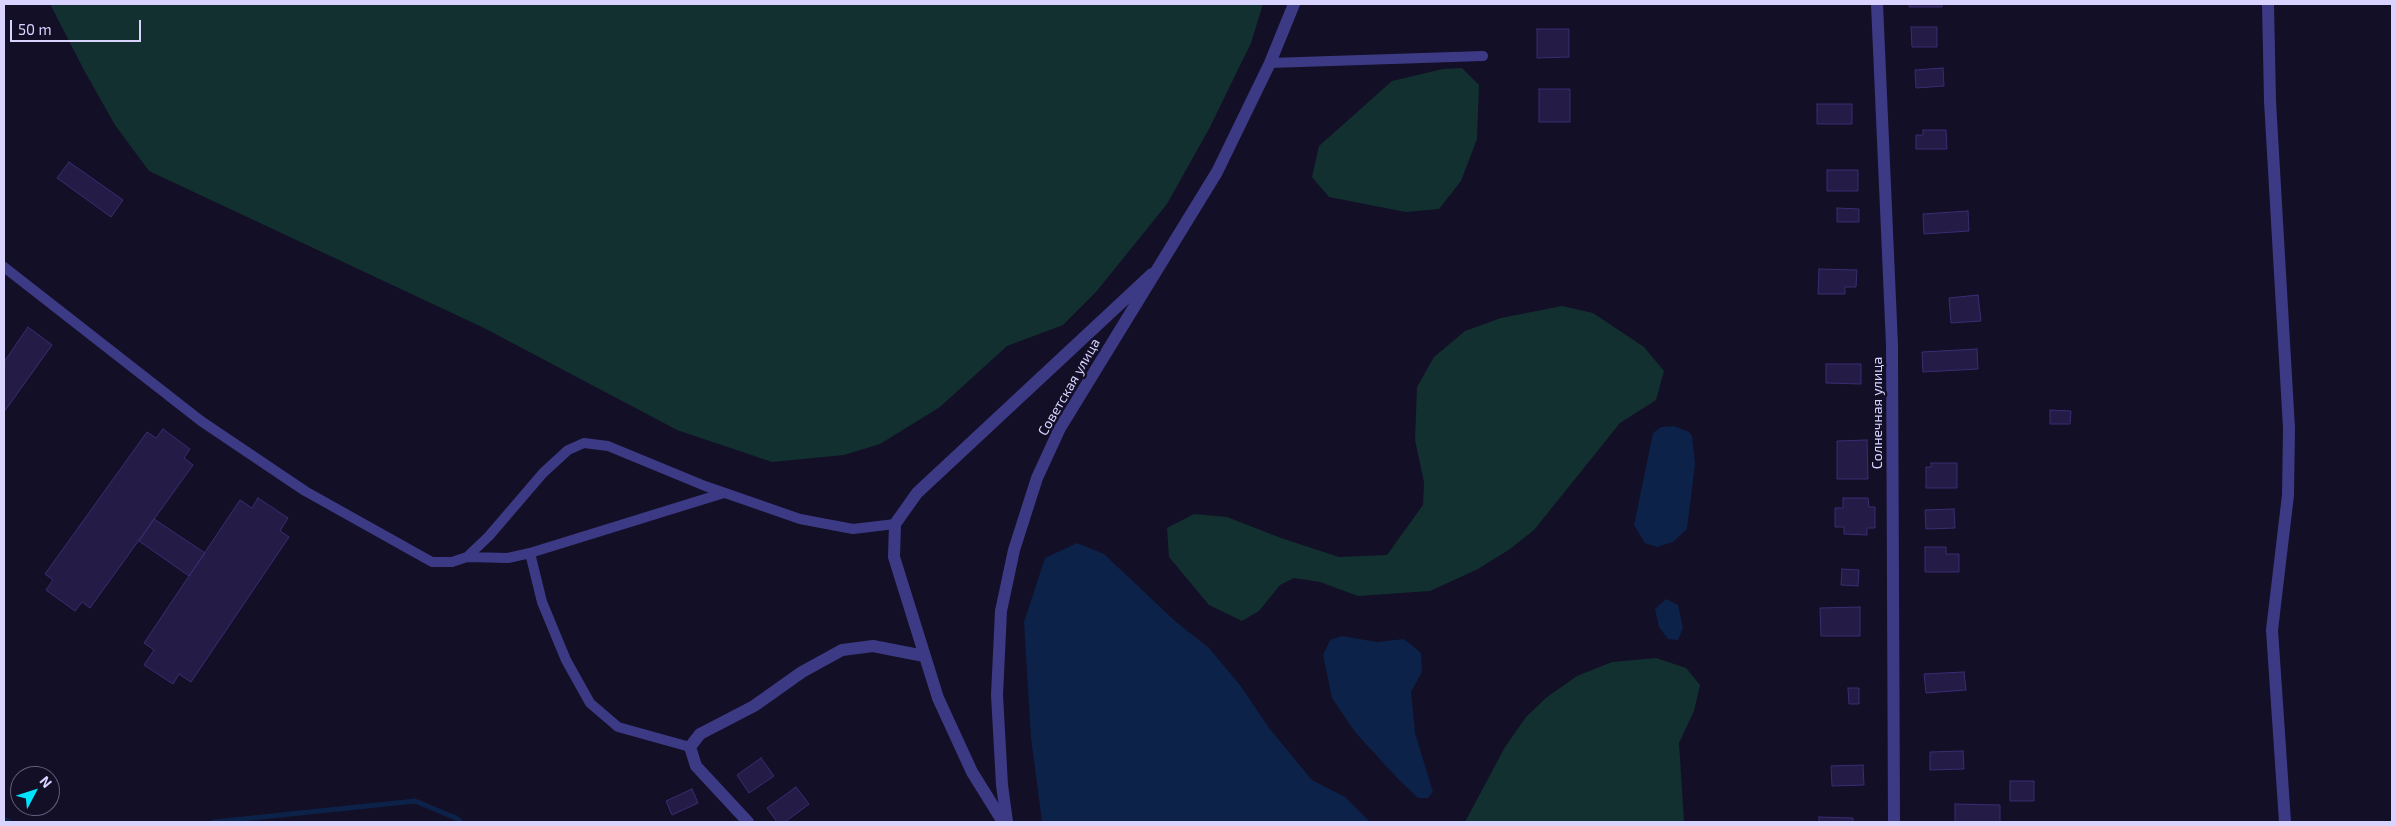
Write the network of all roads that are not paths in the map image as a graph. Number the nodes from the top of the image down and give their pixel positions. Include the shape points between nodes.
1 (1294, 4) edge
2 (1877, 4) edge
3 (2268, 4) edge
4 (1483, 56) dead end
5 (1270, 62) junction
6 (4, 267) edge
7 (1159, 268) junction
8 (724, 493) junction
9 (895, 524) junction
10 (530, 553) junction
11 (467, 557) junction
12 (924, 656) junction
13 (690, 747) junction
14 (748, 822) edge
15 (1002, 822) edge
16 (1007, 822) edge
17 (1894, 822) edge
18 (2285, 822) edge

1 - 5 street, Советская улица
2 - 17 street, Солнечная улица via 1892,345
3 - 18 street via 2270,101 2289,428 2288,495 2272,630
4 - 5 lane
5 - 7 street, Советская улица via 1217,172
6 - 11 lane via 201,421 305,491 432,562 452,562
7 - 9 street via 917,493
7 - 16 street, Советская улица via 1060,428 1037,478 1014,550 1001,611 997,695
8 - 9 lane via 800,520 852,529
8 - 10 lane
8 - 11 lane via 608,446 584,443 568,450 543,473
9 - 12 street via 894,557
10 - 11 lane via 508,558
10 - 13 lane via 542,602 566,660 590,703 618,727
12 - 13 street via 873,646 842,650 802,672 754,706 700,734
12 - 15 street via 938,698 972,772
13 - 14 street via 696,766

